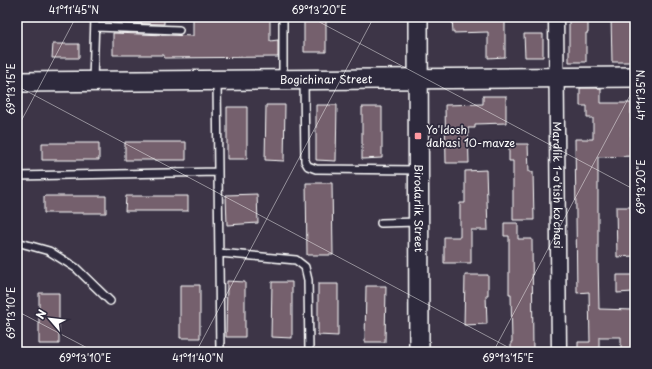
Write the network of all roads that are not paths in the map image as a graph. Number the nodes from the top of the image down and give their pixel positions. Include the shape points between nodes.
1 (95, 17) edge
2 (283, 17) edge
3 (418, 17) edge
4 (556, 17) edge
5 (95, 27) junction
6 (179, 30) dead end
7 (635, 77) edge
8 (556, 78) junction
9 (418, 79) junction
10 (217, 80) junction
11 (283, 80) junction
12 (304, 80) junction
13 (93, 81) junction
14 (17, 82) edge
15 (418, 170) junction
16 (218, 172) junction
17 (17, 176) edge
18 (418, 222) junction
19 (381, 223) dead end
20 (17, 242) edge
21 (219, 254) junction
22 (110, 301) dead end
23 (220, 352) edge
24 (309, 352) edge
25 (419, 352) edge
26 (559, 352) edge

1 - 5 lane
2 - 11 lane
3 - 9 street, Birodarlik Street
4 - 8 street, Mardlik 1-o'tish ko'chasi
5 - 6 lane
5 - 13 lane
7 - 8 street, Bogichinar Street
8 - 9 street, Bogichinar Street
8 - 26 street, Mardlik 1-o'tish ko'chasi
9 - 12 street, Bogichinar Street
9 - 15 street, Birodarlik Street
10 - 11 street, Bogichinar Street
10 - 13 street, Bogichinar Street
10 - 16 lane
11 - 12 street, Bogichinar Street
12 - 15 lane via 305,161 308,166 316,169
13 - 14 street, Bogichinar Street
15 - 18 street, Birodarlik Street
16 - 17 lane
16 - 21 lane
18 - 19 lane
18 - 25 street, Birodarlik Street
20 - 22 lane via 49,251 76,268
21 - 23 lane
21 - 24 lane via 296,260 305,267 308,280

